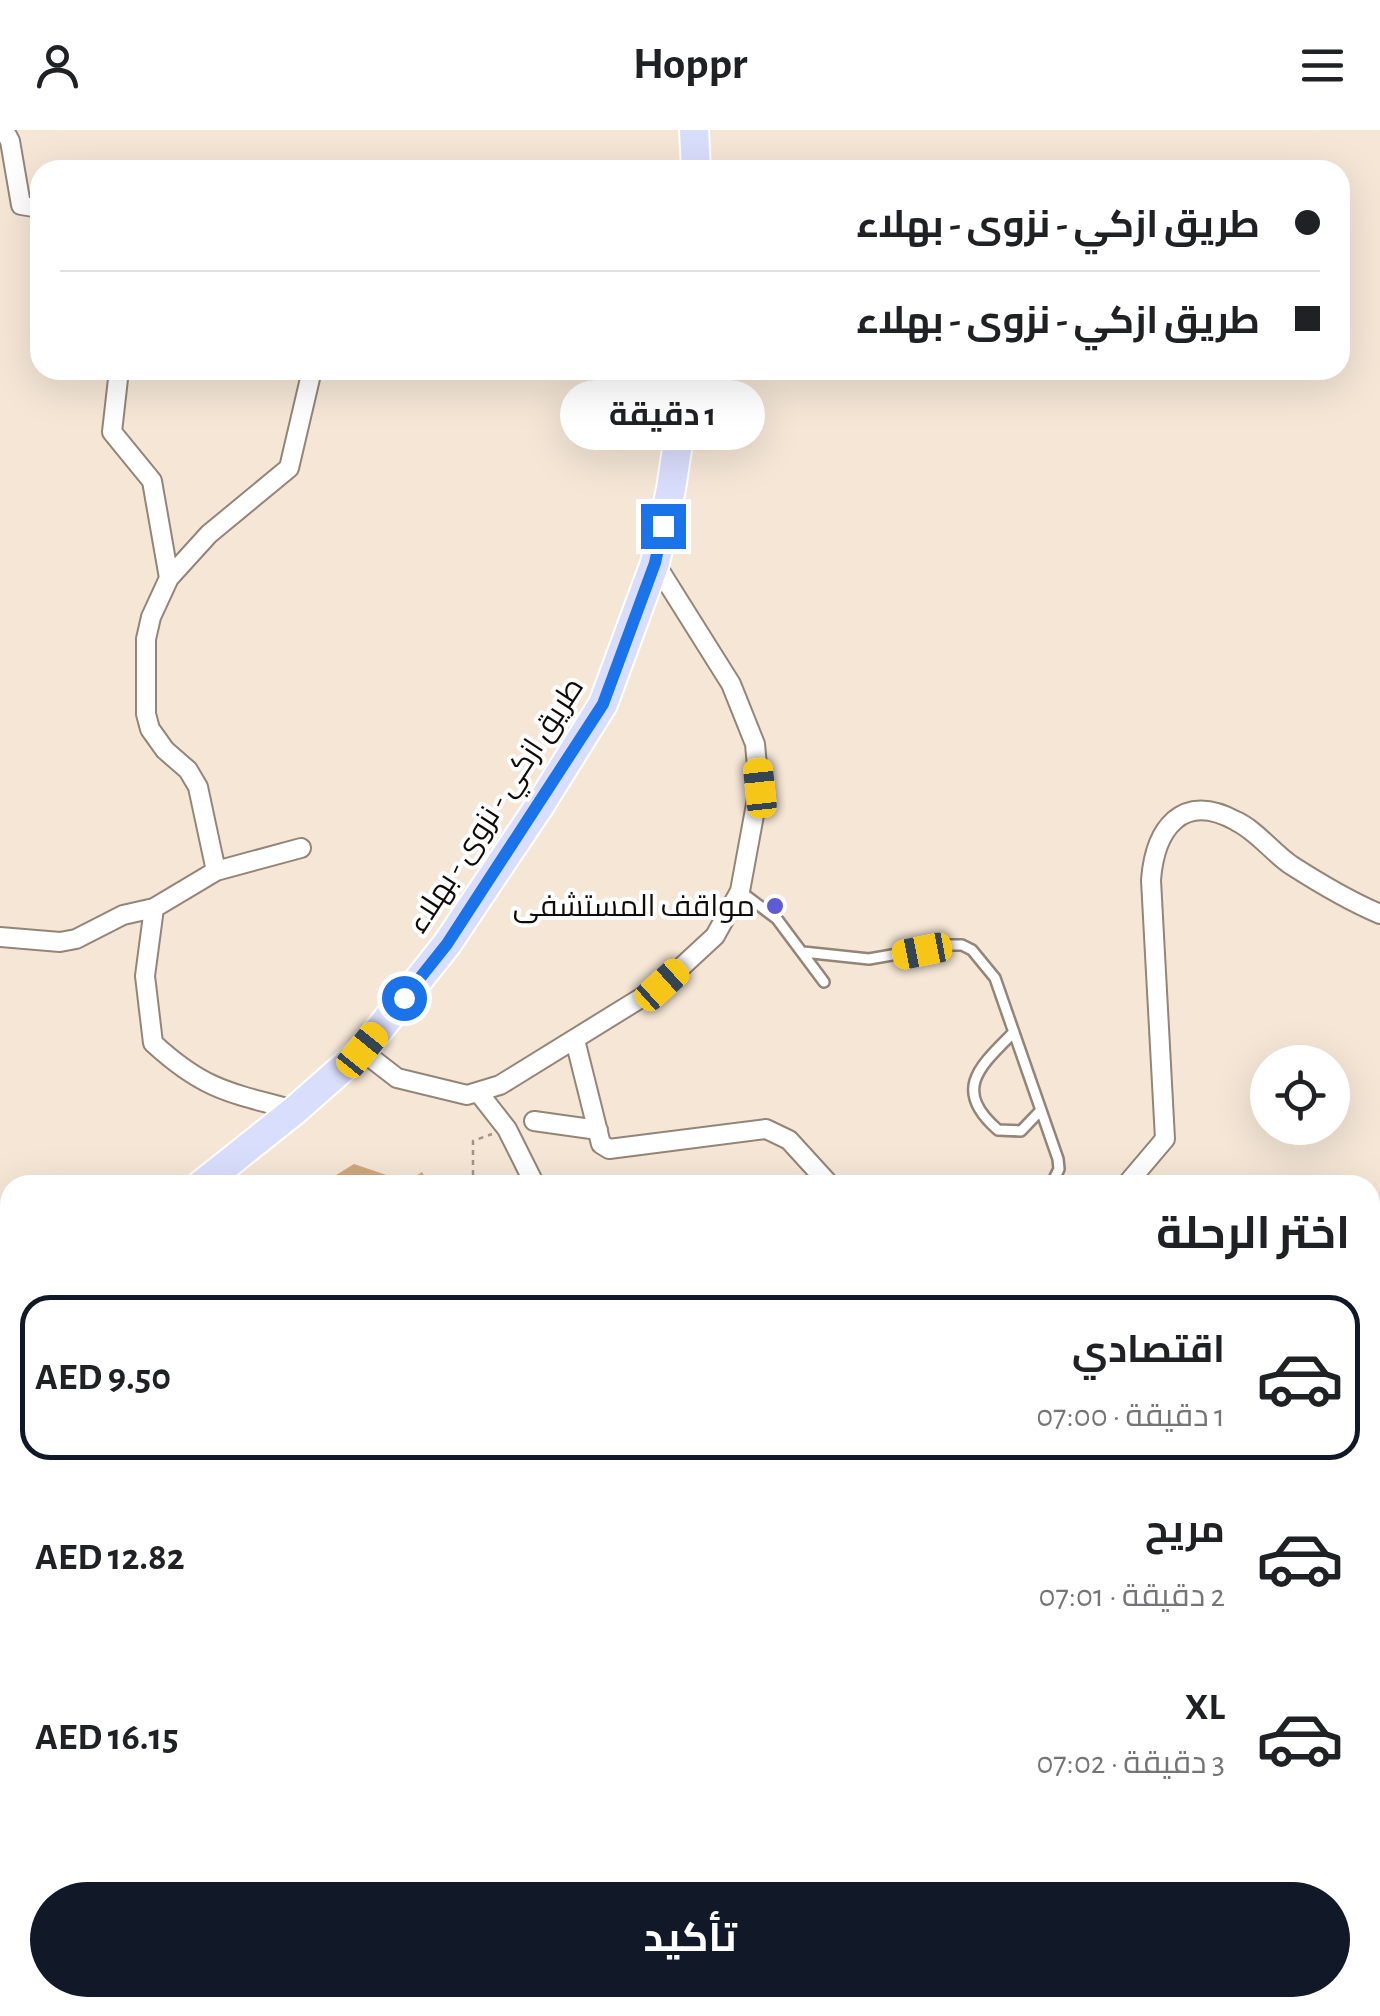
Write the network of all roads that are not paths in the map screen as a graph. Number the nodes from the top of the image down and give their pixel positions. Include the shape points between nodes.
1 (4, 130) edge
2 (694, 130) edge
3 (696, 160) edge
4 (30, 206) edge
5 (118, 380) edge
6 (310, 380) edge
7 (688, 380) edge
8 (655, 563) junction
9 (169, 578) junction
10 (301, 848) dead end
11 (216, 871) junction
12 (740, 890) junction
13 (154, 908) junction
14 (1380, 914) edge
15 (0, 938) edge
16 (803, 952) junction
17 (824, 982) dead end
18 (1014, 1032) junction
19 (574, 1040) junction
20 (362, 1050) junction
21 (478, 1092) junction
22 (295, 1110) junction
23 (1041, 1110) junction
24 (534, 1120) dead end
25 (598, 1130) junction
26 (214, 1175) edge
27 (530, 1175) edge
28 (821, 1175) edge
29 (1056, 1175) edge
30 (1134, 1175) edge

1 - 4 street via 21,205
2 - 3 main road
5 - 9 street via 112,432 152,481
6 - 9 street via 289,468
7 - 8 main road, طريق ازكي - نزوى - بهلاء
8 - 12 street via 731,684 755,744 760,788
8 - 20 main road, طريق ازكي - نزوى - بهلاء via 603,704 447,944
9 - 11 street via 146,639 146,714 150,729 198,787
10 - 11 street
11 - 13 street
12 - 16 lane via 777,919
12 - 19 street via 716,936 662,985
13 - 15 street via 76,939
13 - 22 street via 146,976 153,1044 214,1089
14 - 30 street via 1288,863 1240,822 1215,811 1188,813 1166,826 1151,880 1165,1139
16 - 17 lane
16 - 18 lane via 869,960 962,945 995,978
18 - 23 lane
18 - 23 lane via 984,1062 972,1096 978,1111 1006,1132 1021,1130
19 - 21 street via 500,1086
19 - 25 street
20 - 21 street via 397,1078
20 - 22 main road, طريق ازكي - نزوى - بهلاء
21 - 27 street
22 - 26 main road, طريق ازكي - نزوى - بهلاء
23 - 29 lane via 1058,1158
24 - 25 street
25 - 28 street via 602,1144 618,1149 766,1129 789,1140

